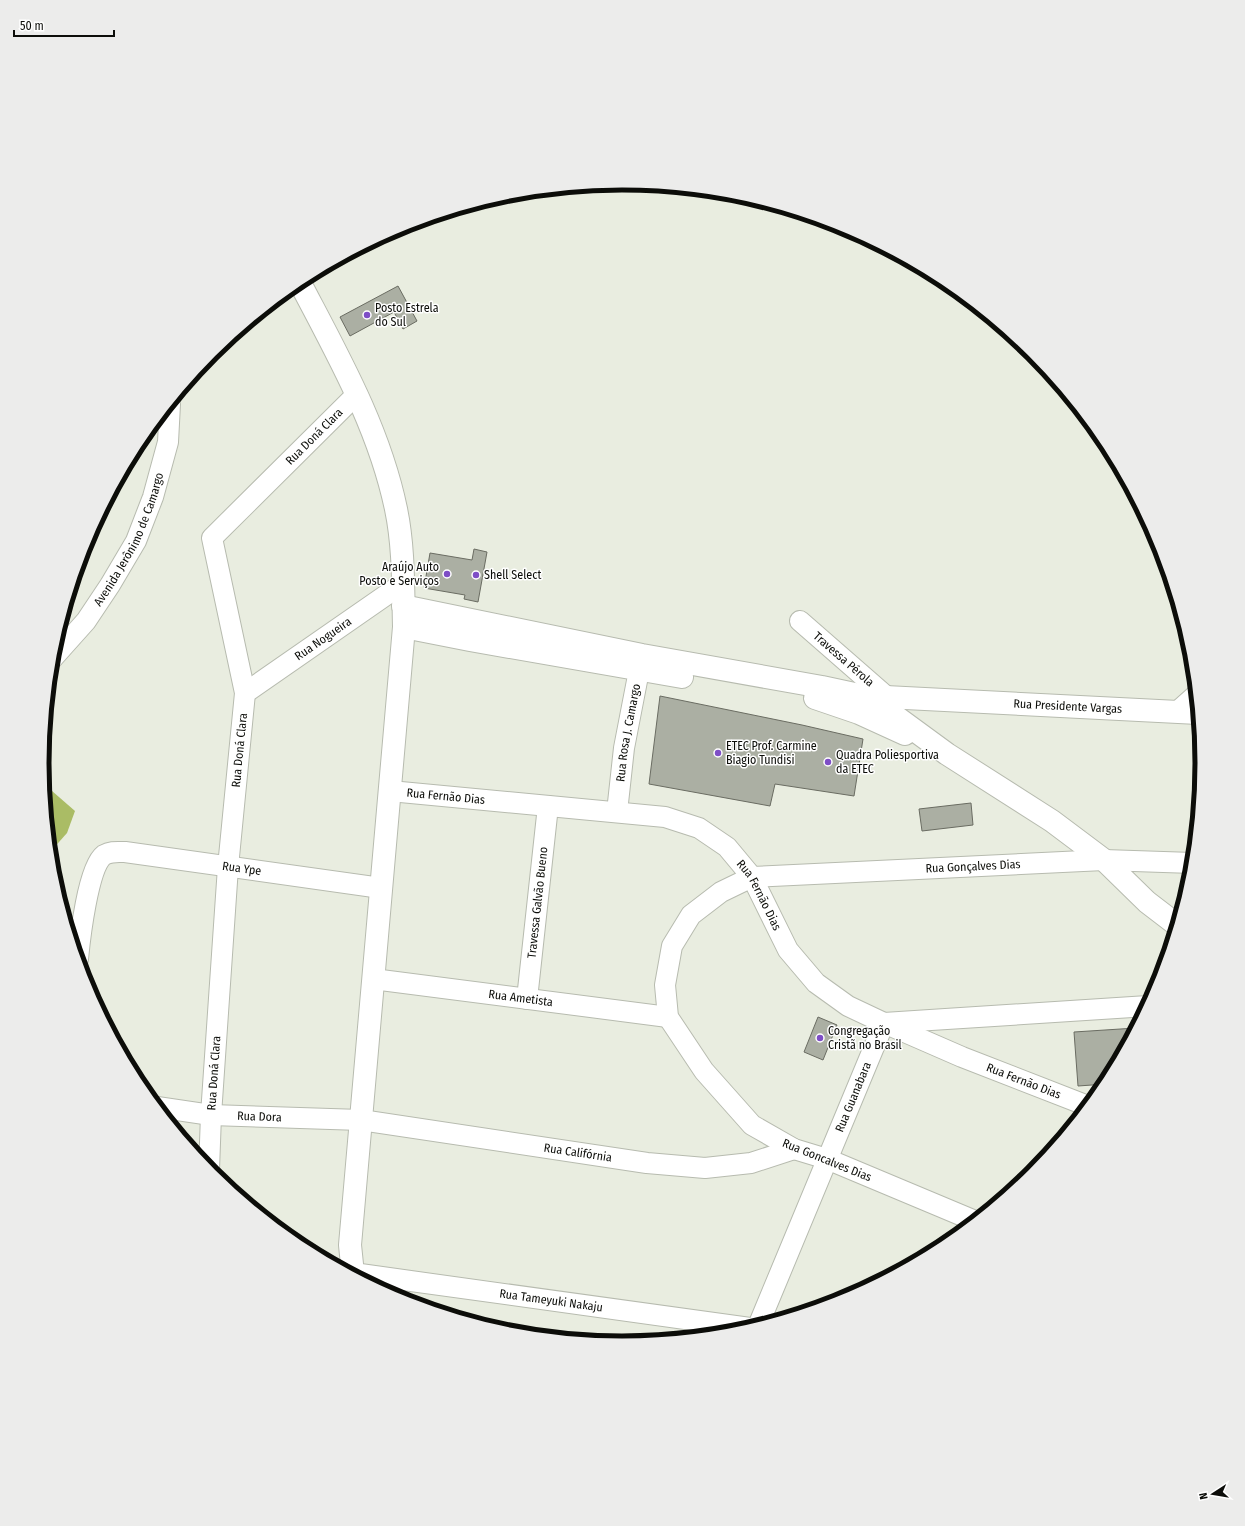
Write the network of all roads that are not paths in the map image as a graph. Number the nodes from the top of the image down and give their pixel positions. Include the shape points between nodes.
1 (302, 287) edge
2 (357, 394) junction
3 (170, 412) edge
4 (402, 584) junction
5 (404, 616) junction
6 (800, 621) dead end
7 (60, 650) edge
8 (640, 662) junction
9 (244, 693) junction
10 (932, 701) junction
11 (1192, 702) edge
12 (859, 704) junction
13 (889, 705) junction
14 (1187, 712) edge
15 (925, 738) junction
16 (947, 754) junction
17 (390, 791) junction
18 (548, 806) junction
19 (617, 812) junction
20 (1104, 860) junction
21 (1187, 863) edge
22 (228, 867) junction
23 (752, 877) junction
24 (381, 888) junction
25 (1173, 922) edge
26 (79, 948) edge
27 (373, 979) junction
28 (527, 999) junction
29 (1142, 1006) edge
30 (668, 1017) junction
31 (965, 1018) junction
32 (884, 1024) junction
33 (962, 1057) junction
34 (1083, 1104) edge
35 (165, 1108) edge
36 (211, 1115) junction
37 (361, 1120) junction
38 (794, 1149) junction
39 (827, 1159) junction
40 (209, 1161) edge
41 (970, 1219) edge
42 (352, 1268) edge
43 (367, 1276) edge
44 (761, 1319) edge
45 (731, 1325) edge

1 - 2 main road
2 - 4 main road via 385,469 396,509 402,550
2 - 9 street, Rua Doná Clara via 212,538
3 - 7 street, Avenida Jerônimo de Camargo via 168,442 153,497 136,541 86,621
4 - 5 main road
4 - 9 street, Rua Nogueira
5 - 8 main road via 470,640
5 - 17 main road
6 - 13 street, Travessa Pérola
8 - 12 main road via 820,699
8 - 19 street, Rua Rosa J. Camargo via 624,748
9 - 22 street, Rua Doná Clara
10 - 13 main road, Rua Presidente Vargas via 912,705
10 - 14 main road, Rua Presidente Vargas
10 - 15 main road via 919,716
11 - 14 street
12 - 13 main road via 876,702
12 - 16 main road
13 - 15 main road
15 - 16 main road
16 - 20 main road via 1052,821
17 - 18 street, Rua Fernão Dias
17 - 24 main road
18 - 19 street, Rua Fernão Dias
18 - 28 street, Travessa Galvão Bueno
19 - 23 street, Rua Fernão Dias via 664,817 699,828 727,847
20 - 21 street, Rua Gonçalves Dias
20 - 23 street, Rua Gonçalves Dias
20 - 25 main road
22 - 24 street, Rua Ype
22 - 26 street, Rua Ype via 112,851 103,856 97,865 86,898
22 - 36 street, Rua Doná Clara
23 - 30 street, Rua Goncalves Dias via 721,892 691,915 672,946 664,985
23 - 32 street, Rua Fernão Dias via 788,950 816,983 848,1006
24 - 27 main road
27 - 28 street, Rua Ametista
27 - 37 main road
28 - 30 street, Rua Ametista
29 - 31 street
30 - 38 street, Rua Goncalves Dias via 704,1071 752,1125
31 - 32 street
31 - 33 street via 955,1027 952,1037 954,1048
32 - 33 street, Rua Fernão Dias
32 - 39 street, Rua Guanabara
33 - 34 street, Rua Fernão Dias
35 - 36 street, Rua Dora
36 - 37 street, Rua Dora
36 - 40 street, Rua Doná Clara
37 - 38 street, Rua Califórnia via 647,1162 705,1168 751,1163
37 - 42 main road via 350,1245
38 - 39 street, Rua Goncalves Dias
39 - 41 street, Rua Goncalves Dias
39 - 44 street, Rua Guanabara
43 - 45 street, Rua Tameyuki Nakaju

